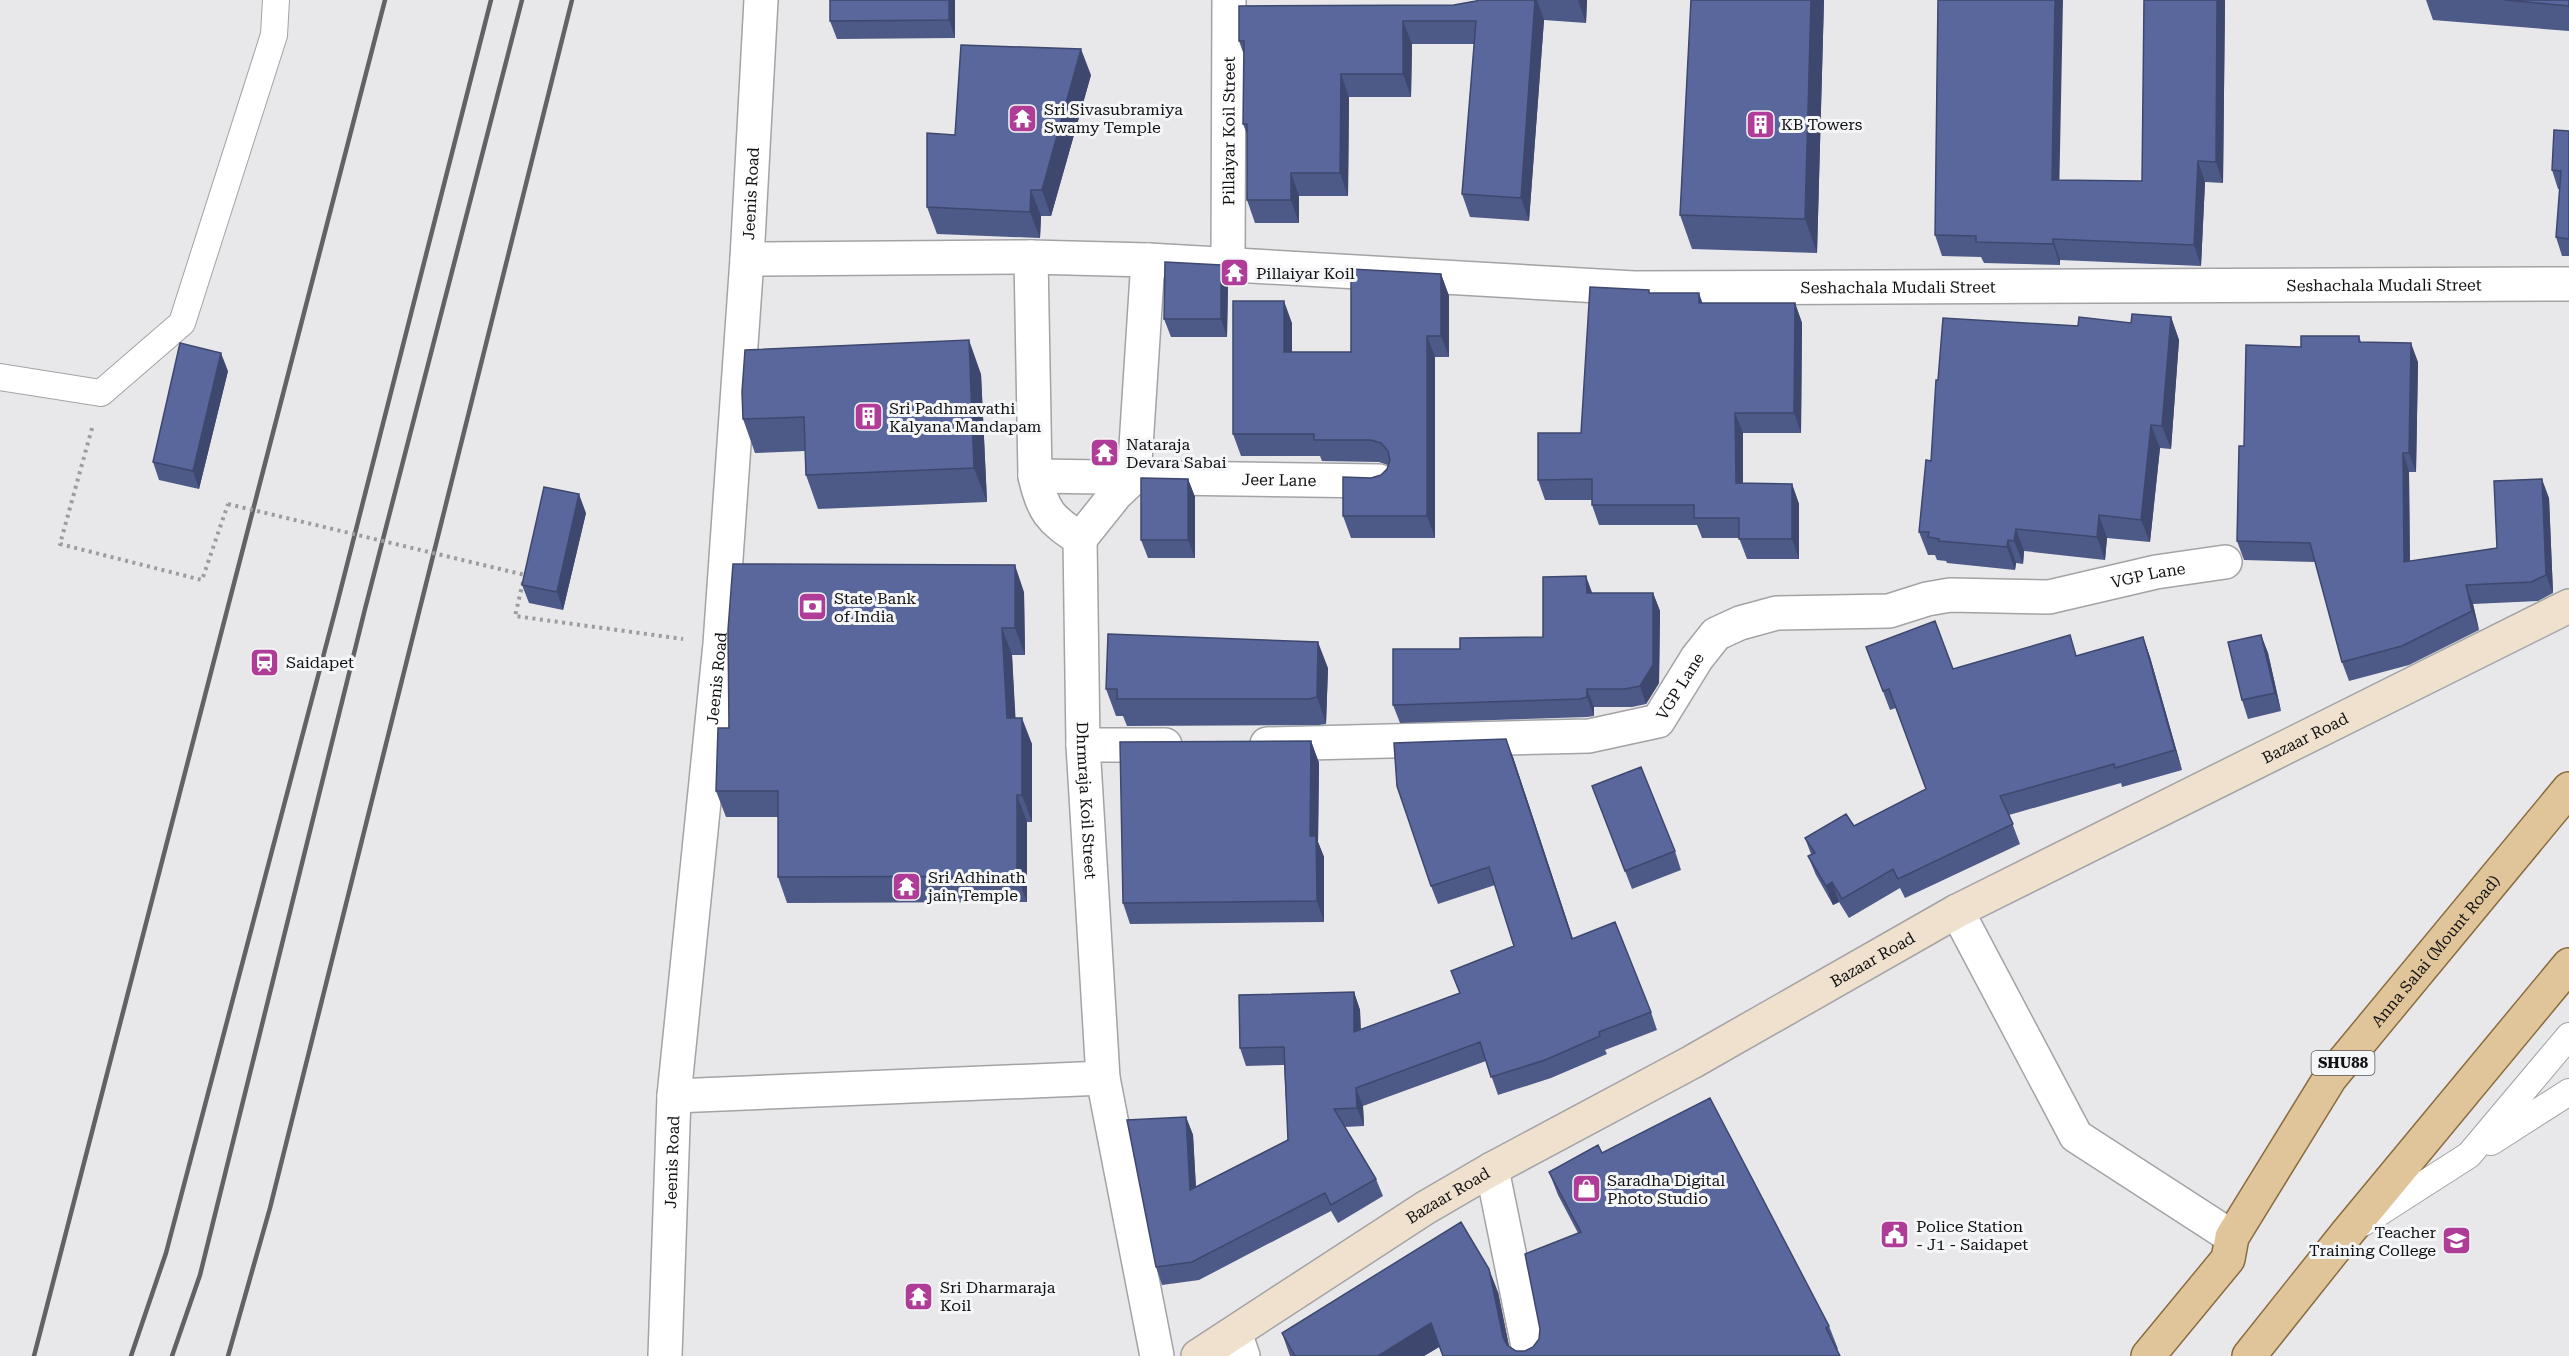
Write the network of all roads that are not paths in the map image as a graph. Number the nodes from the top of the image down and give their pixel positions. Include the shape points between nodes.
1 (276, 0) edge
2 (761, 0) edge
3 (1229, 5) edge
4 (1264, 10) edge
5 (1031, 257) junction
6 (747, 259) junction
7 (1148, 260) junction
8 (1228, 263) junction
9 (2569, 284) edge
10 (0, 377) edge
11 (1035, 476) junction
12 (1134, 477) junction
13 (1379, 481) edge
14 (1080, 539) junction
15 (2225, 562) dead end
16 (2569, 606) edge
17 (1200, 744) edge
18 (1234, 744) edge
19 (1083, 745) junction
20 (2569, 789) edge
21 (1957, 911) junction
22 (2569, 964) edge
23 (2569, 1036) edge
24 (1103, 1078) junction
25 (2569, 1092) edge
26 (674, 1096) junction
27 (2469, 1155) junction
28 (1492, 1169) junction
29 (2347, 1233) junction
30 (2232, 1237) junction
31 (1239, 1345) edge
32 (665, 1356) edge
33 (1157, 1356) edge
34 (1198, 1356) edge
35 (1530, 1356) edge
36 (2148, 1356) edge
37 (2249, 1356) edge

1 - 10 lane via 274,35 182,323 101,393
2 - 6 street, Jeenis Road
3 - 4 street
3 - 8 street, Pillaiyar Koil Street
5 - 6 street, Seshachala Mudali Street
5 - 7 street, Seshachala Mudali Street
5 - 11 street
6 - 26 street, Jeenis Road via 720,644
7 - 8 street, Seshachala Mudali Street
7 - 12 street
8 - 9 street, Seshachala Mudali Street via 1634,288
11 - 12 street, Jeer Lane
11 - 14 street via 1040,496 1054,522
12 - 13 street, Jeer Lane
12 - 14 street
14 - 19 street, Dhrmraja Koil Street
15 - 18 street, VGP Lane via 2156,572 2049,597 1950,595 1889,612 1777,613 1740,623 1716,634 1658,721 1589,736
16 - 21 street, Bazaar Road
17 - 19 street
19 - 24 street, Dhrmraja Koil Street
20 - 30 main road, Anna Salai (Mount Road) / SHU88 via 2330,1078
21 - 28 street, Bazaar Road via 1692,1062
21 - 30 street via 2076,1136
22 - 29 main road
23 - 27 lane
24 - 26 street
24 - 33 street, Dhrmraja Koil Street
25 - 27 lane
26 - 32 street, Jeenis Road
27 - 29 lane
28 - 31 street, Bazaar Road via 1425,1208
28 - 35 street
29 - 37 main road
30 - 36 main road, Anna Salai (Mount Road) / SHU88 via 2228,1259
31 - 34 street, Bazaar Road

